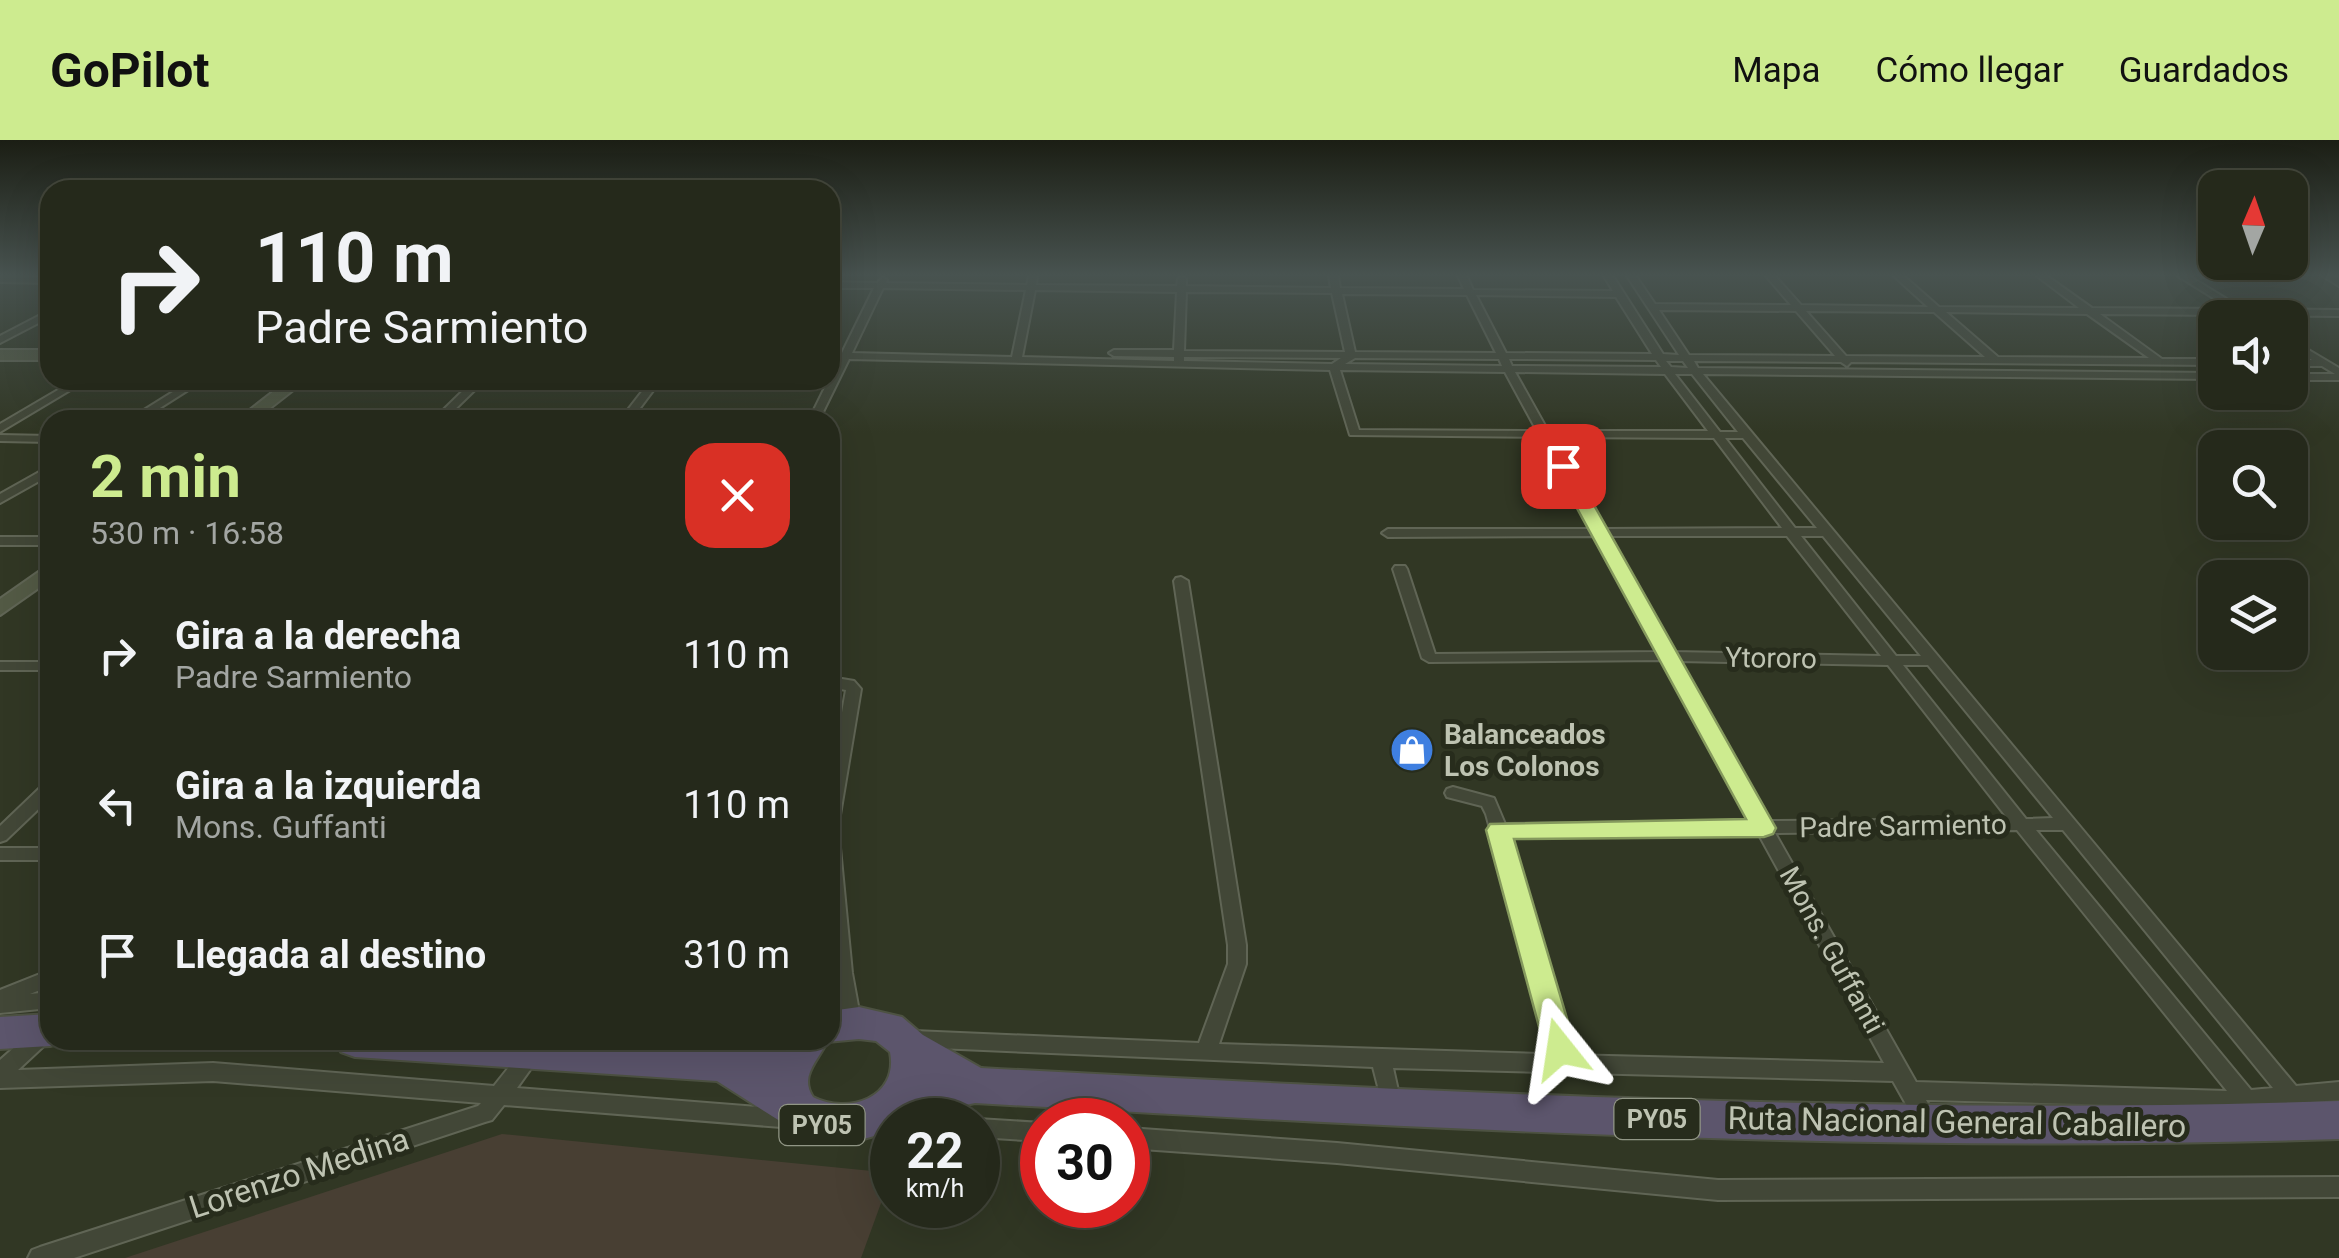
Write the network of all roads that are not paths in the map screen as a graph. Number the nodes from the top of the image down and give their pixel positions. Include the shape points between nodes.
1 (24, 328) edge
2 (860, 328) edge
3 (1022, 328) edge
4 (1181, 328) edge
5 (1344, 328) edge
6 (1487, 328) edge
7 (1641, 328) edge
8 (1666, 328) edge
9 (1816, 328) edge
10 (1959, 328) edge
11 (2113, 328) edge
12 (0, 342) edge
13 (40, 344) edge
14 (2308, 353) edge
15 (840, 354) edge
16 (848, 354) junction
17 (0, 355) edge
18 (40, 355) edge
19 (1350, 356) junction
20 (1016, 357) junction
21 (1180, 359) junction
22 (1844, 359) junction
23 (1996, 360) junction
24 (1505, 361) junction
25 (2160, 362) junction
26 (2198, 362) edge
27 (2308, 363) edge
28 (2324, 363) junction
29 (2339, 363) edge
30 (1664, 365) junction
31 (1691, 365) junction
32 (1334, 367) junction
33 (840, 370) edge
34 (1855, 372) junction
35 (2011, 374) junction
36 (2339, 374) edge
37 (2308, 375) edge
38 (2180, 376) junction
39 (2198, 376) edge
40 (65, 390) edge
41 (183, 390) edge
42 (285, 390) edge
43 (470, 390) edge
44 (648, 390) edge
45 (150, 410) edge
46 (258, 410) edge
47 (448, 410) edge
48 (633, 410) edge
49 (0, 429) edge
50 (1545, 434) junction
51 (1746, 435) junction
52 (1718, 436) junction
53 (0, 438) edge
54 (40, 439) edge
55 (40, 476) edge
56 (0, 499) edge
57 (1599, 530) junction
58 (1792, 532) junction
59 (1826, 532) junction
60 (1388, 533) dead end
61 (40, 540) edge
62 (0, 542) edge
63 (1400, 570) dead end
64 (40, 578) edge
65 (1182, 581) dead end
66 (0, 609) edge
67 (1668, 656) junction
68 (1893, 660) junction
69 (1933, 662) junction
70 (0, 666) edge
71 (40, 666) edge
72 (840, 683) edge
73 (840, 770) edge
74 (1453, 793) dead end
75 (40, 798) edge
76 (2021, 824) junction
77 (2066, 824) junction
78 (1764, 828) junction
79 (1499, 830) junction
80 (0, 836) edge
81 (0, 854) edge
82 (40, 854) edge
83 (40, 983) edge
84 (0, 1001) edge
85 (40, 1017) edge
86 (840, 1019) edge
87 (40, 1022) edge
88 (40, 1030) edge
89 (0, 1033) edge
90 (906, 1042) junction
91 (506, 1050) edge
92 (755, 1050) edge
93 (805, 1050) edge
94 (1206, 1052) junction
95 (532, 1053) junction
96 (1381, 1059) junction
97 (1549, 1060) junction
98 (724, 1064) junction
99 (0, 1076) edge
100 (975, 1085) junction
101 (499, 1094) junction
102 (1913, 1096) junction
103 (900, 1098) edge
104 (940, 1098) edge
105 (1392, 1108) junction
106 (2299, 1108) edge
107 (816, 1118) junction
108 (870, 1119) edge
109 (1150, 1140) edge
110 (2339, 1187) edge
111 (40, 1258) edge

1 - 12 street
2 - 16 street
3 - 20 street
4 - 21 street
5 - 19 street
6 - 24 street, Mons. Guffanti
7 - 30 street
8 - 31 street
9 - 22 street
10 - 23 street
11 - 25 street
12 - 13 street
14 - 28 street
15 - 16 street
16 - 20 street
16 - 33 street
17 - 18 street
19 - 21 street
19 - 24 street
19 - 32 street
20 - 21 street
21 - 32 street
22 - 23 street
22 - 31 street
22 - 34 street
23 - 25 street
23 - 35 street
24 - 30 street
24 - 32 street
24 - 50 street, Mons. Guffanti
25 - 26 street
25 - 38 street
27 - 28 street
28 - 29 street
28 - 36 street
30 - 31 street
30 - 52 street
31 - 34 street
31 - 51 street
32 - 50 street via 1354,433
34 - 35 street
35 - 38 street
36 - 37 street
38 - 39 street
40 - 49 street
41 - 45 street
42 - 46 street
43 - 47 street
44 - 48 street
50 - 52 street
50 - 57 street, Mons. Guffanti
51 - 52 street
51 - 59 street
52 - 58 street
53 - 54 street
55 - 56 street
57 - 58 street
57 - 60 street
57 - 67 street, Mons. Guffanti
58 - 59 street
58 - 68 street
59 - 69 street
61 - 62 street
63 - 67 street, Ytororo via 1429,658
64 - 66 street
65 - 94 street via 1237,945 1237,964
67 - 68 street, Ytororo
67 - 78 street, Mons. Guffanti
68 - 69 street, Ytororo
68 - 76 street
69 - 77 street
70 - 71 street
72 - 73 street via 854,689
74 - 79 street via 1488,802
75 - 80 street
76 - 77 street, Padre Sarmiento
76 - 78 street, Padre Sarmiento
76 - 106 street
77 - 106 street
78 - 79 street, Padre Sarmiento
78 - 102 street, Mons. Guffanti
79 - 97 street via 1560,1049
81 - 82 street
83 - 84 street
84 - 85 street
86 - 90 highway, PY05 via 876,1023
87 - 89 highway
88 - 99 street
90 - 94 street
90 - 100 highway, Ruta Nacional General Caballero / PY05
90 - 103 highway, PY05 via 910,1076
91 - 95 highway, PY05
92 - 98 highway, PY05
93 - 107 highway, PY05 via 786,1078
94 - 96 street
95 - 98 highway, PY05
95 - 101 street, Lorenzo Medina
96 - 97 street
96 - 105 street
97 - 102 street
98 - 107 highway, PY05
99 - 101 street via 214,1072
100 - 104 highway, Ruta Nacional General Caballero / PY05
100 - 105 highway, Ruta Nacional General Caballero / PY05
101 - 107 street
101 - 111 street, Lorenzo Medina via 484,1112
102 - 105 highway, Ruta Nacional General Caballero / PY05 via 1501,1115
102 - 106 highway, Ruta Nacional General Caballero / PY05
107 - 108 highway, PY05
109 - 110 street via 1718,1190

